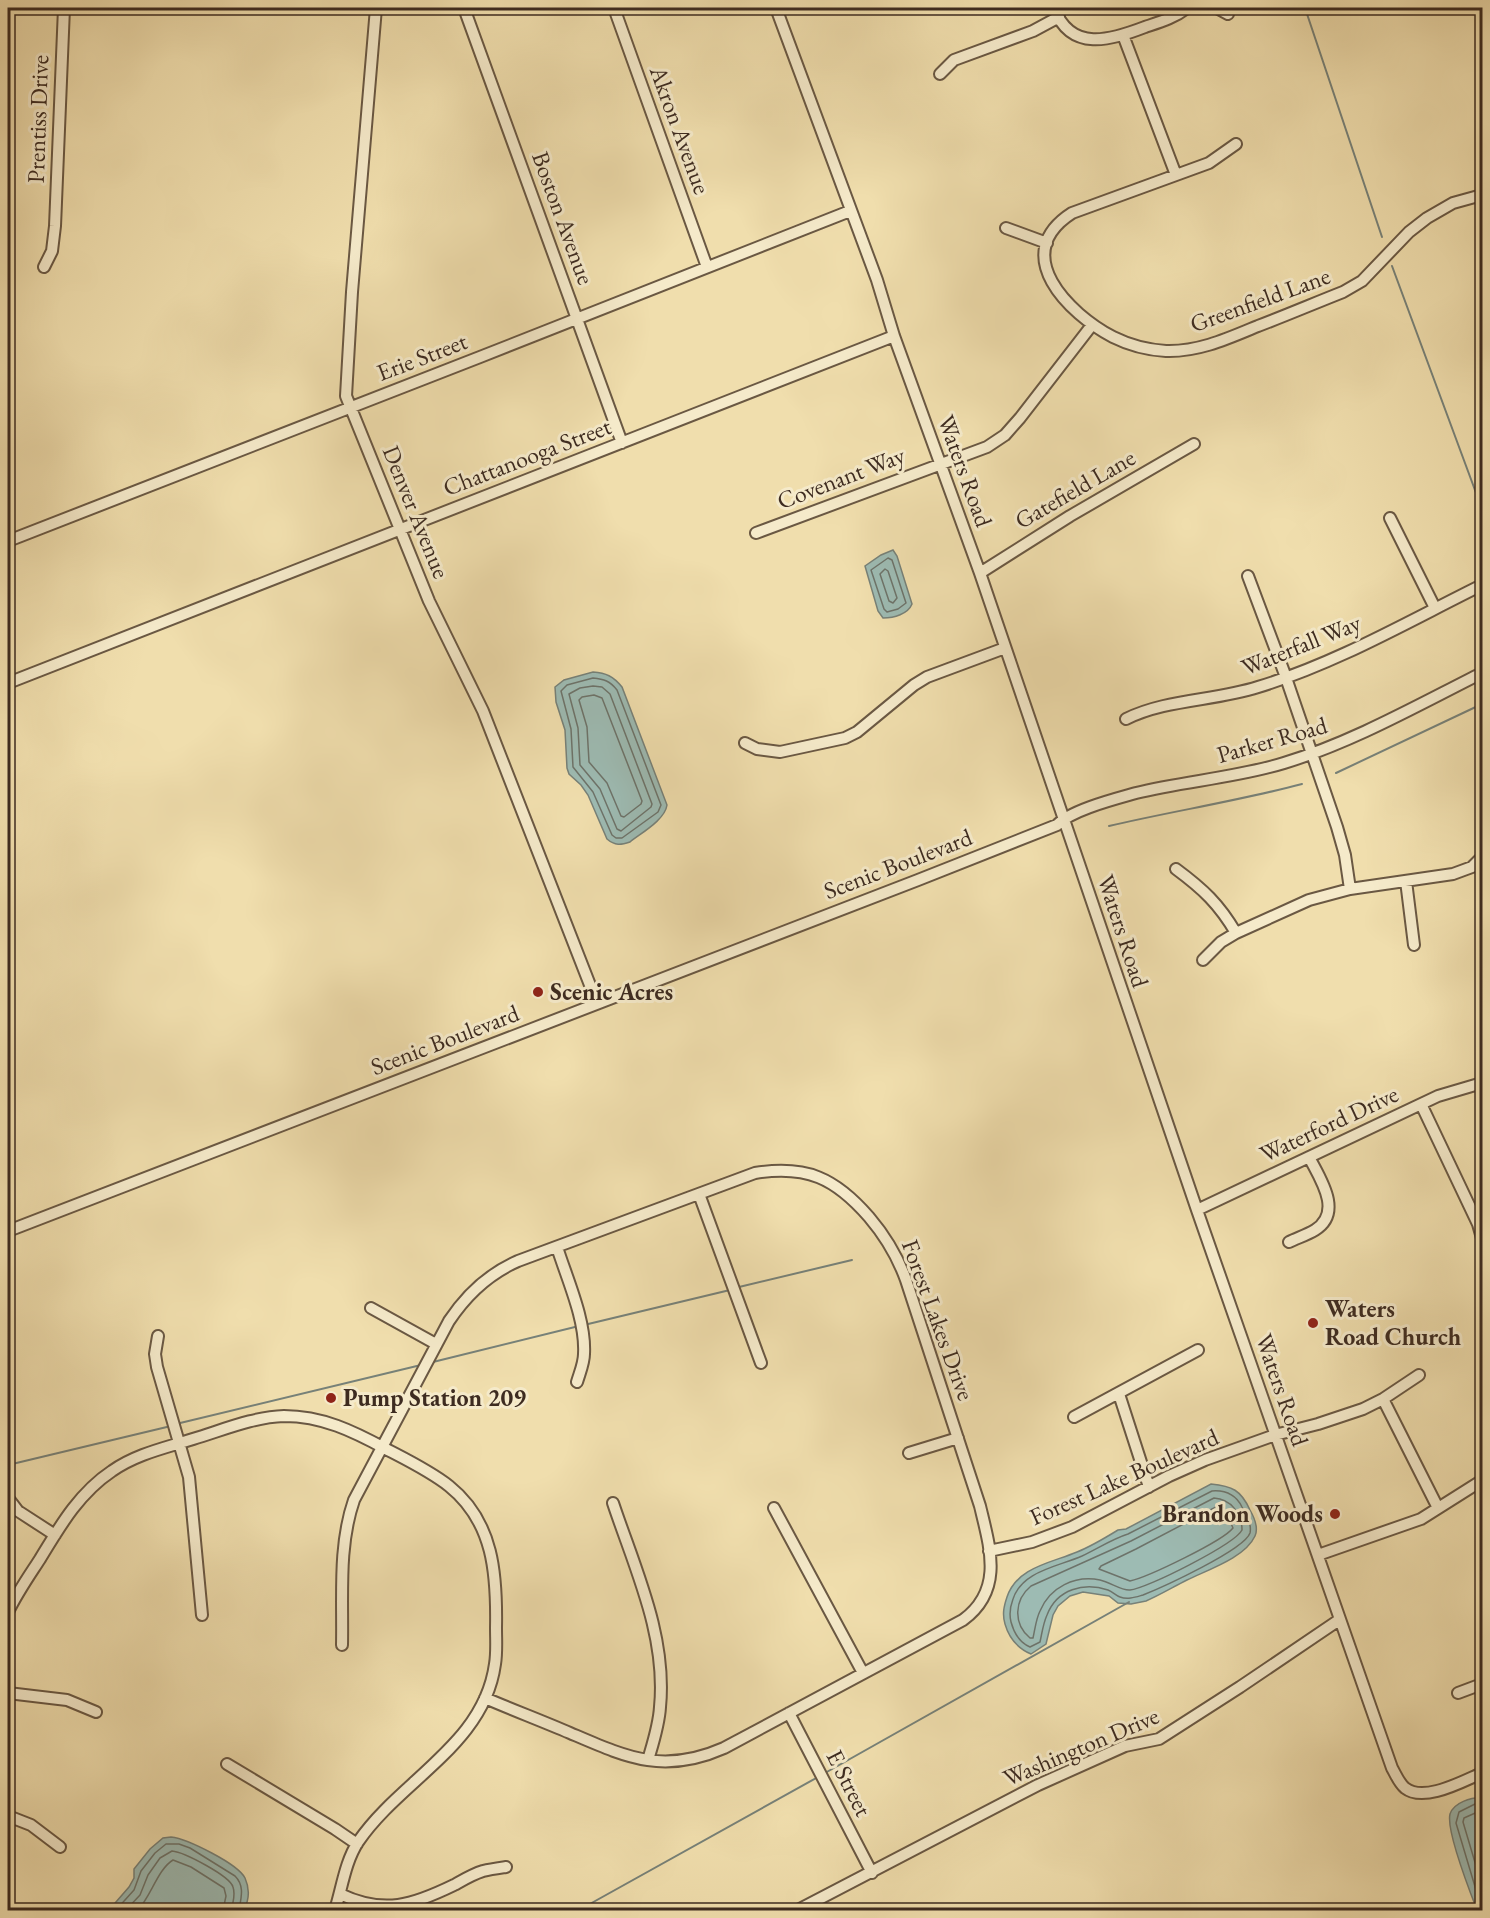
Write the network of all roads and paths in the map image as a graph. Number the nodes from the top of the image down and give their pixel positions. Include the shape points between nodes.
1 (64, 8) edge
2 (376, 8) edge
3 (464, 8) edge
4 (614, 8) edge
5 (776, 8) edge
6 (1187, 8) edge
7 (1217, 8) edge
8 (1057, 12) edge
9 (1228, 14) dead end
10 (1124, 35) junction
11 (940, 74) dead end
12 (1236, 144) dead end
13 (1176, 175) junction
14 (1482, 195) edge
15 (850, 211) junction
16 (1006, 228) dead end
17 (1047, 243) junction
18 (44, 267) dead end
19 (707, 267) junction
20 (577, 318) junction
21 (1092, 325) junction
22 (894, 336) junction
23 (351, 407) junction
24 (622, 442) junction
25 (1194, 444) dead end
26 (940, 463) junction
27 (1390, 518) dead end
28 (401, 529) junction
29 (756, 533) dead end
30 (8, 541) edge
31 (980, 573) junction
32 (1248, 576) dead end
33 (1482, 585) edge
34 (1435, 608) junction
35 (1005, 648) junction
36 (1482, 673) edge
37 (1286, 678) junction
38 (8, 683) edge
39 (1126, 719) dead end
40 (745, 743) dead end
41 (1311, 754) junction
42 (1063, 818) junction
43 (1482, 857) edge
44 (1176, 869) dead end
45 (1406, 881) junction
46 (1350, 889) junction
47 (1236, 933) junction
48 (1414, 945) dead end
49 (1203, 960) dead end
50 (597, 1003) junction
51 (1482, 1083) edge
52 (1421, 1104) junction
53 (1310, 1156) junction
54 (699, 1194) junction
55 (1197, 1210) junction
56 (8, 1231) edge
57 (1289, 1242) dead end
58 (556, 1247) junction
59 (1482, 1257) edge
60 (371, 1308) dead end
61 (158, 1336) dead end
62 (436, 1344) junction
63 (1198, 1350) dead end
64 (760, 1363) dead end
65 (1419, 1375) dead end
66 (578, 1382) dead end
67 (1119, 1394) junction
68 (1383, 1399) junction
69 (1074, 1417) dead end
70 (1275, 1434) junction
71 (958, 1438) junction
72 (180, 1443) junction
73 (382, 1447) junction
74 (909, 1453) dead end
75 (1478, 1483) dead end
76 (1149, 1487) junction
77 (8, 1498) edge
78 (613, 1503) dead end
79 (774, 1508) dead end
80 (1438, 1508) junction
81 (55, 1535) junction
82 (989, 1551) junction
83 (1318, 1555) junction
84 (8, 1612) edge
85 (202, 1615) dead end
86 (1339, 1620) junction
87 (342, 1645) dead end
88 (863, 1673) junction
89 (1482, 1683) edge
90 (8, 1693) edge
91 (1458, 1693) dead end
92 (485, 1698) junction
93 (96, 1712) dead end
94 (789, 1713) junction
95 (648, 1760) junction
96 (227, 1764) dead end
97 (1482, 1773) edge
98 (8, 1816) edge
99 (357, 1844) junction
100 (60, 1847) dead end
101 (506, 1867) dead end
102 (872, 1873) junction
103 (340, 1894) junction
104 (334, 1911) edge
105 (798, 1911) edge

1 - 18 street, Prentiss Drive via 55,226 52,251
2 - 23 street, Denver Avenue via 346,387
3 - 20 street, Boston Avenue
4 - 19 street, Akron Avenue
5 - 15 street, Waters Road
6 - 10 street via 1172,18
7 - 9 street
8 - 10 street via 1068,29 1084,38
8 - 11 street via 1033,31 954,60
10 - 13 street
12 - 13 street via 1209,163
13 - 17 street via 1072,213 1060,220
14 - 21 street, Greenfield Lane via 1453,203 1427,218 1362,281 1343,292 1211,345 1167,351 1137,346
15 - 19 street, Erie Street
15 - 22 street, Waters Road
16 - 17 street
17 - 21 street, Greenfield Lane via 1047,275 1064,299
19 - 20 street, Erie Street
20 - 23 street, Erie Street
20 - 24 street, Boston Avenue
21 - 26 street, Covenant Way via 1005,435 987,447
22 - 24 street, Chattanooga Street
22 - 26 street, Waters Road
23 - 28 street, Denver Avenue
23 - 30 street, Erie Street
24 - 28 street, Chattanooga Street
25 - 31 street, Gatefield Lane
26 - 29 street, Covenant Way
26 - 31 street, Waters Road
27 - 34 street
28 - 38 street, Chattanooga Street
28 - 50 street, Denver Avenue via 429,601 487,720
31 - 35 street, Waters Road
32 - 37 street
33 - 34 street, Waterfall Way
34 - 37 street, Waterfall Way via 1344,655
35 - 40 street via 927,677 845,738 780,752
35 - 42 street, Waters Road
36 - 41 street, Parker Road
37 - 39 street, Waterfall Way via 1236,693 1156,708
37 - 41 street
41 - 42 street, Parker Road via 1257,771 1141,792
41 - 46 street via 1337,827
42 - 50 street, Scenic Boulevard via 1057,825
42 - 55 street, Waters Road
43 - 45 street via 1472,867 1454,874
44 - 47 street via 1214,900
45 - 46 street
45 - 48 street
46 - 47 street via 1309,900
47 - 49 street
50 - 56 street, Scenic Boulevard
51 - 52 street, Waterford Drive
52 - 53 street, Waterford Drive
52 - 59 street via 1478,1224
53 - 55 street, Waterford Drive
53 - 57 street via 1327,1193 1328,1211 1320,1226
54 - 58 street, Forest Lakes Drive
54 - 64 street
54 - 71 street, Forest Lakes Drive via 755,1173 790,1170 828,1180 849,1195 898,1257
55 - 70 street, Waters Road
58 - 62 street, Forest Lakes Drive via 506,1266 476,1288 459,1306
58 - 66 street via 573,1296 584,1349
60 - 62 street
61 - 72 street via 157,1368
62 - 73 street, Forest Lakes Drive
63 - 67 street
65 - 68 street, Forest Lake Boulevard
67 - 69 street
67 - 76 street
68 - 70 street, Forest Lake Boulevard via 1328,1421
68 - 80 street
70 - 76 street, Forest Lake Boulevard via 1205,1460
70 - 83 street, Waters Road
71 - 74 street
71 - 82 street, Forest Lakes Drive via 980,1506
72 - 73 street via 251,1421 284,1416 339,1425
72 - 81 street via 135,1457 111,1472 80,1499
72 - 85 street via 189,1477
73 - 87 street, Forest Lakes Drive via 359,1488 348,1519
73 - 92 street via 450,1486 481,1527 493,1561 497,1593 495,1664
75 - 80 street
76 - 82 street, Forest Lake Boulevard via 1058,1533
77 - 81 street via 18,1512
78 - 95 street via 660,1656 661,1706
79 - 88 street
80 - 83 street via 1421,1519
81 - 84 street
82 - 88 street, Forest Lakes Drive via 988,1589 971,1614
83 - 86 street, Waters Road
86 - 97 street, Waters Road via 1392,1768 1403,1787 1413,1793 1428,1794
86 - 102 street, Washington Drive via 1166,1735 1125,1746 1038,1785
88 - 94 street, Forest Lakes Drive
89 - 91 street
90 - 93 street via 67,1700
92 - 95 street, Forest Lakes Drive via 624,1756
92 - 99 street via 462,1736 374,1821
94 - 95 street, Forest Lakes Drive via 707,1755 676,1761
94 - 102 street, E Street
96 - 99 street
98 - 100 street via 31,1824
99 - 103 street
101 - 103 street via 480,1872 406,1905 363,1904
102 - 105 street, Washington Drive
103 - 104 street

